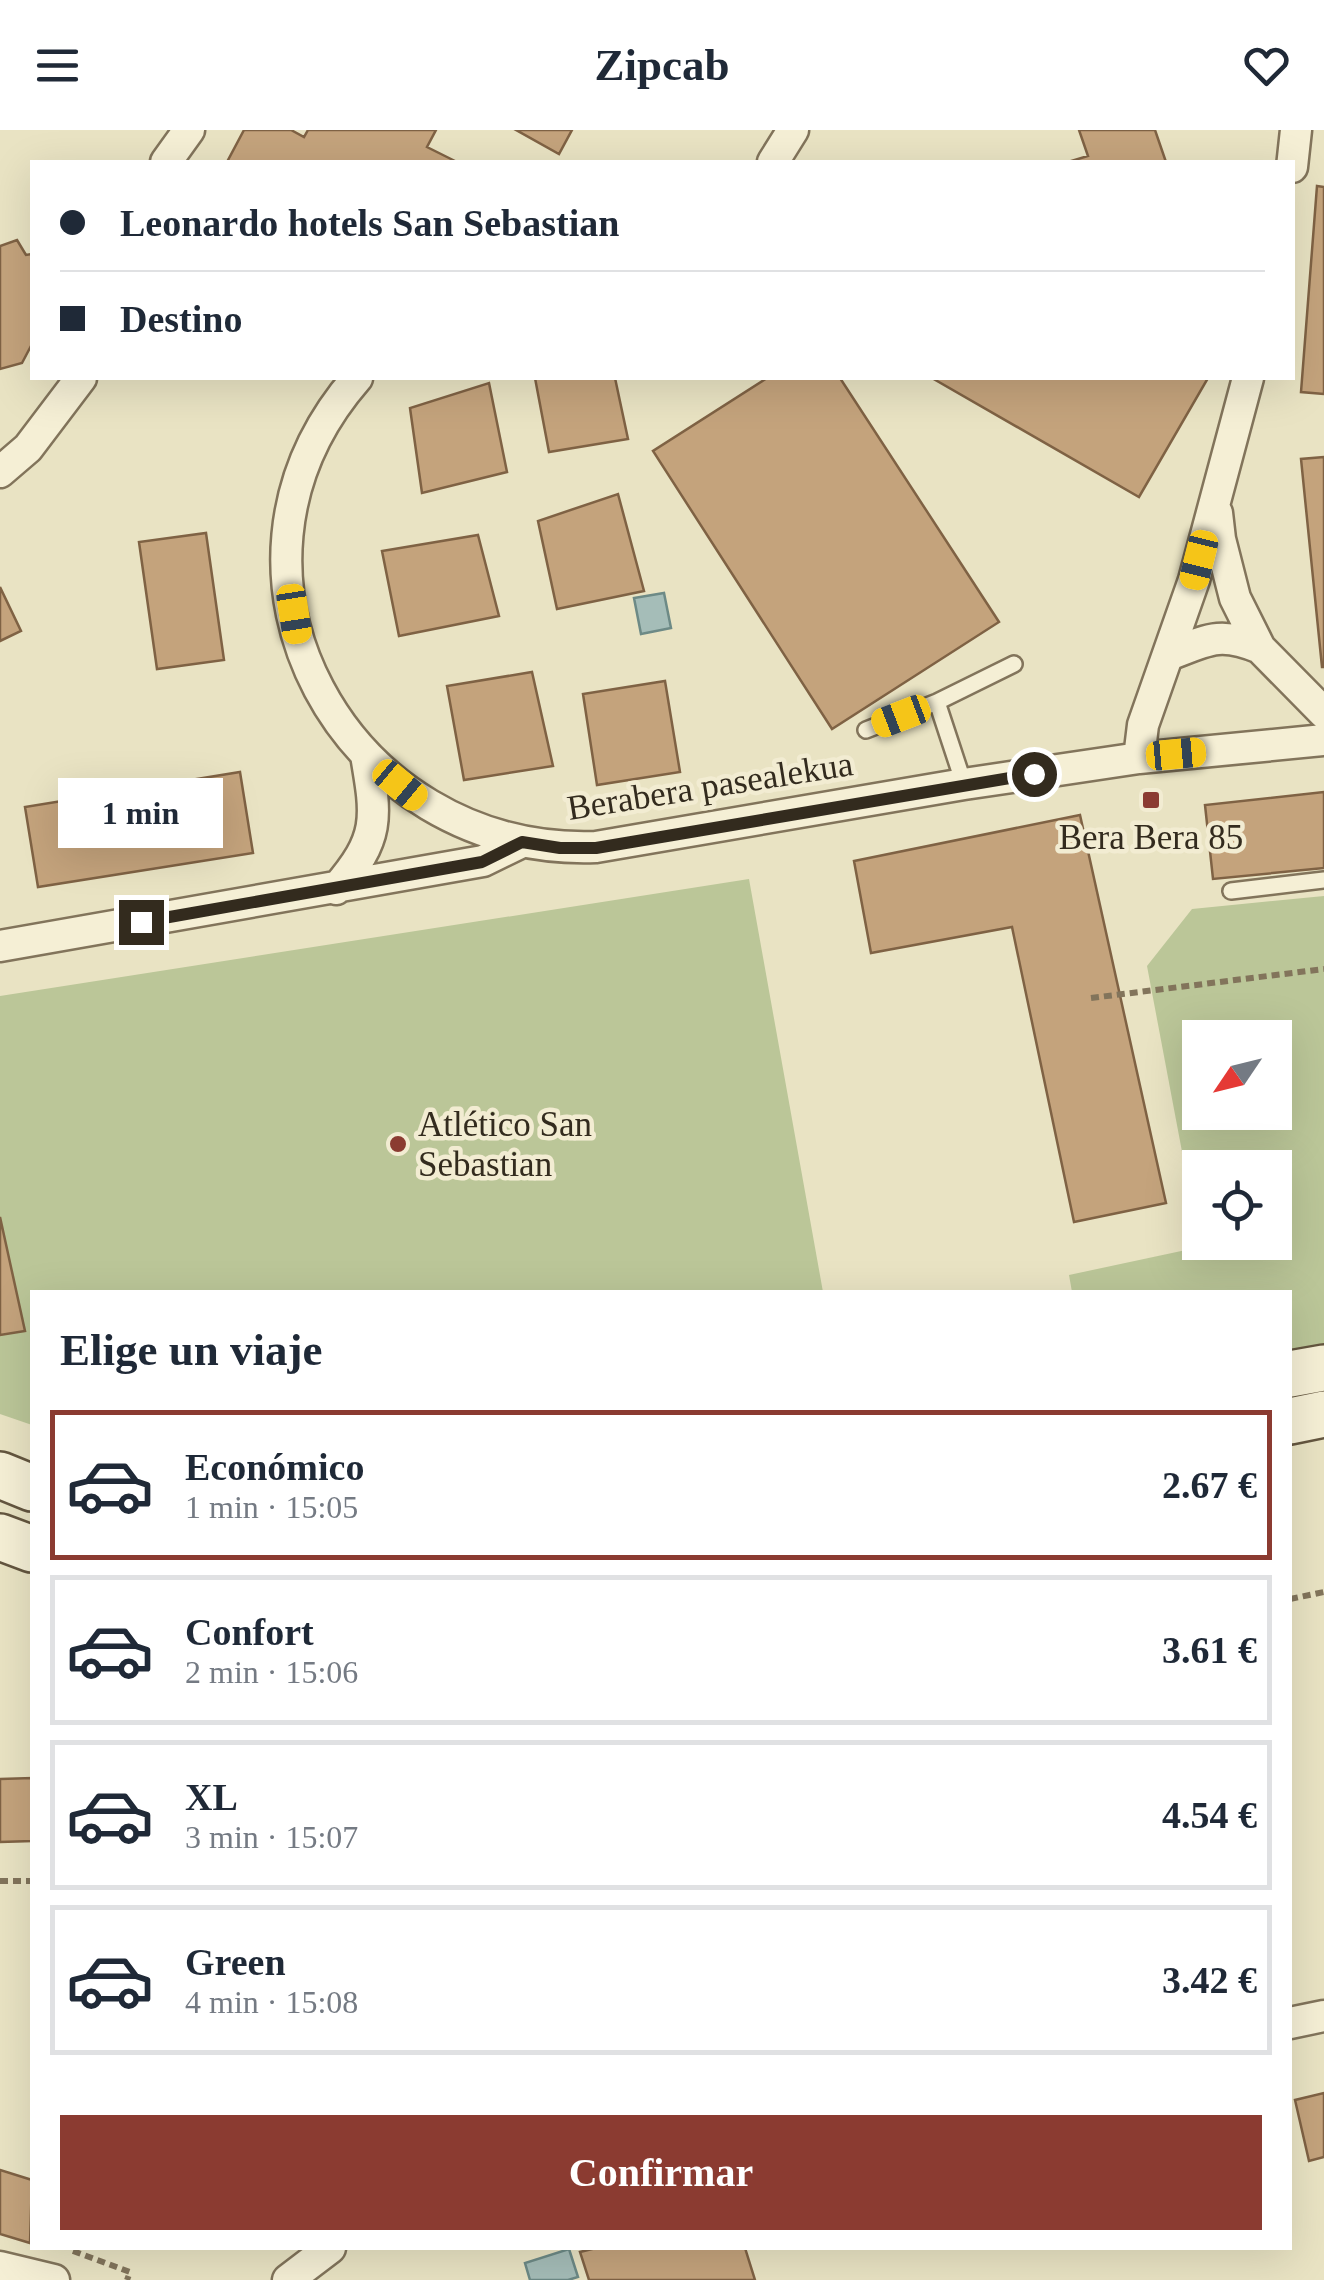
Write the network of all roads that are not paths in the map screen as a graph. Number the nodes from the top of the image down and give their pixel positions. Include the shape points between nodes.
1 (188, 130) edge
2 (792, 130) edge
3 (1296, 130) edge
4 (167, 160) edge
5 (775, 160) edge
6 (1293, 160) edge
7 (79, 380) edge
8 (356, 380) edge
9 (1247, 380) edge
10 (0, 472) edge
11 (1216, 500) junction
12 (1260, 648) junction
13 (1169, 656) junction
14 (1014, 664) dead end
15 (937, 702) junction
16 (1324, 713) edge
17 (866, 730) dead end
18 (1324, 740) edge
19 (366, 755) junction
20 (1139, 758) junction
21 (964, 784) junction
22 (522, 842) junction
23 (1324, 880) edge
24 (336, 889) junction
25 (1232, 890) dead end
26 (0, 946) edge
27 (1324, 1368) edge
28 (1292, 1374) edge
29 (1324, 1414) edge
30 (1292, 1421) edge
31 (0, 1475) edge
32 (30, 1487) edge
33 (0, 1536) edge
34 (30, 1547) edge
35 (1324, 2016) edge
36 (1292, 2024) edge
37 (327, 2250) edge
38 (0, 2267) edge
39 (54, 2280) edge
40 (288, 2280) edge

1 - 4 street
2 - 5 street
3 - 6 street
7 - 10 street via 28,448
8 - 19 street, Berabera pasealekua via 315,436 296,484 289,588 316,687
9 - 11 street
11 - 12 street via 1235,598
11 - 13 street
12 - 13 street via 1235,637
12 - 16 street
13 - 20 street via 1143,725
14 - 15 lane
15 - 17 lane
15 - 21 lane
18 - 20 street, Berabera pasealekua
19 - 22 street, Berabera pasealekua via 420,802 466,826
19 - 24 street via 374,810 370,843
20 - 21 street, Berabera pasealekua
21 - 22 street, Berabera pasealekua via 596,848
22 - 24 street via 482,862
23 - 25 lane
24 - 26 street
27 - 28 main road
29 - 30 main road
31 - 32 main road
33 - 34 main road
35 - 36 street
37 - 40 street
38 - 39 street

